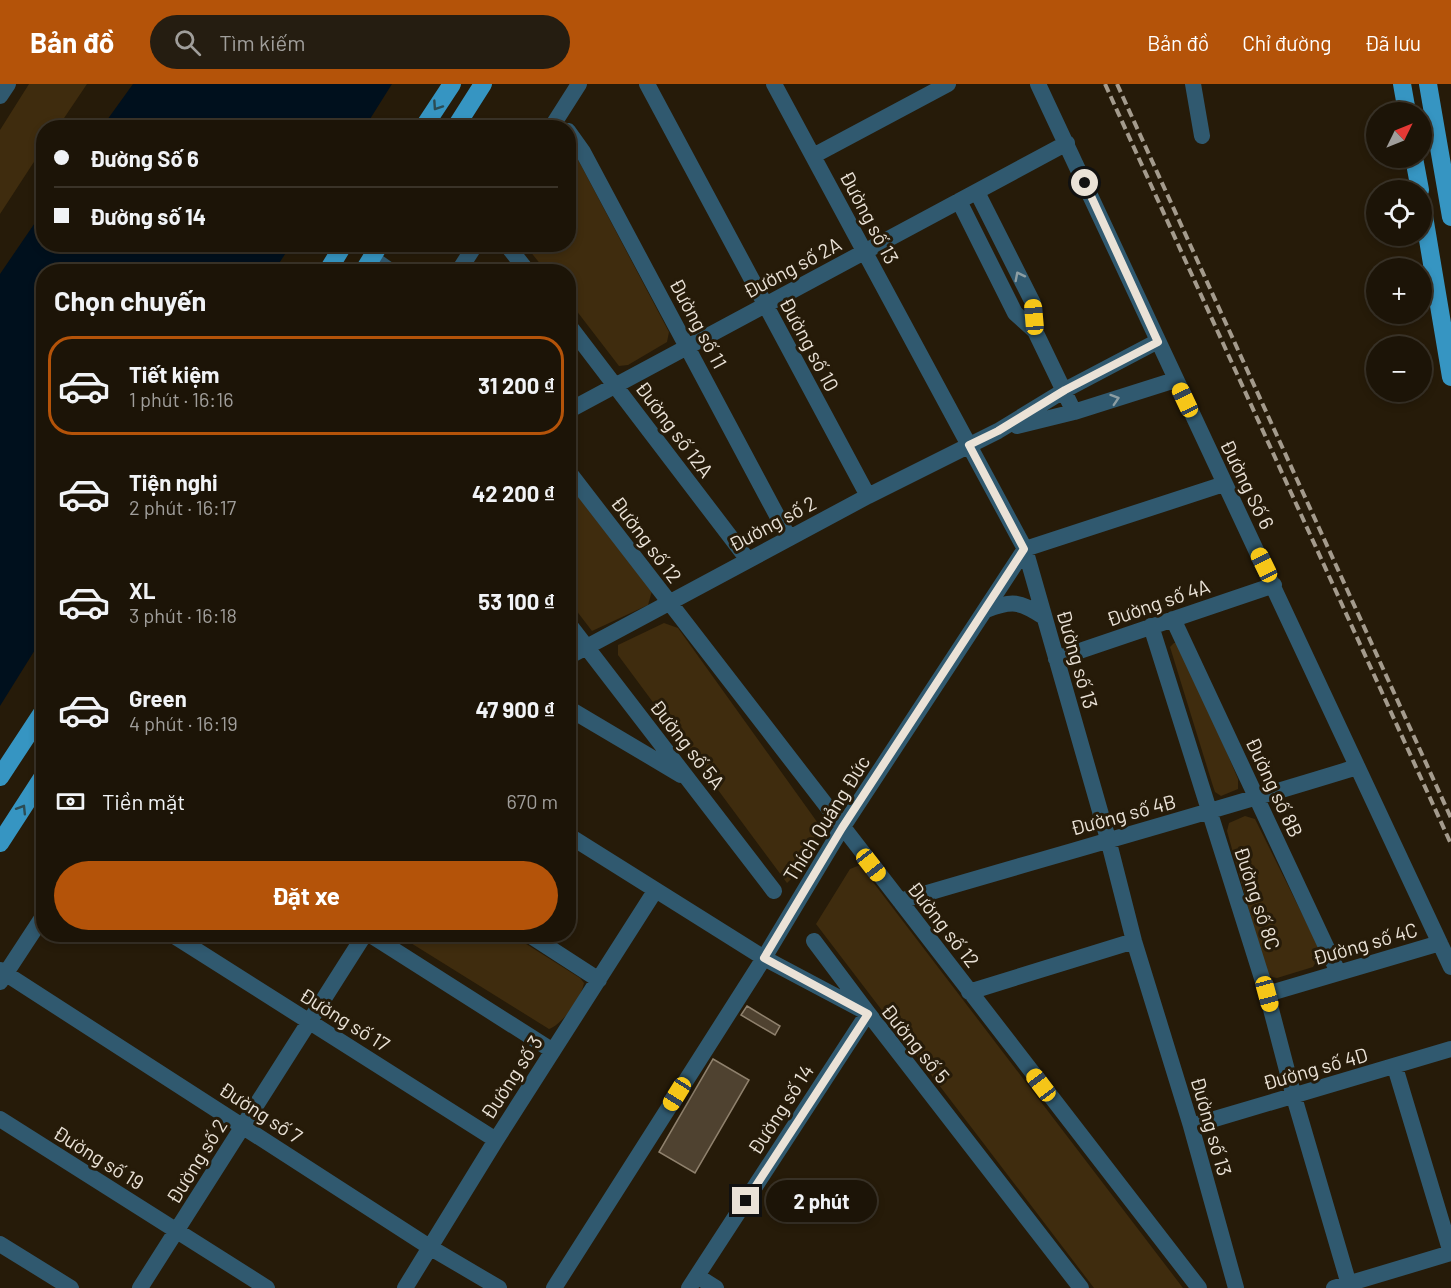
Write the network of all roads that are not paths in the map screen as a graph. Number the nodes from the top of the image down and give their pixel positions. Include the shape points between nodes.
1 (8, 84) edge
2 (452, 84) edge
3 (483, 84) edge
4 (579, 84) edge
5 (647, 84) edge
6 (774, 84) edge
7 (948, 84) edge
8 (1038, 84) edge
9 (1193, 84) edge
10 (1402, 84) edge
11 (1428, 84) edge
12 (0, 96) edge
13 (1405, 102) edge
14 (428, 120) edge
15 (461, 120) edge
16 (563, 120) edge
17 (1202, 136) dead end
18 (1067, 143) junction
19 (576, 144) edge
20 (813, 156) junction
21 (976, 192) junction
22 (959, 201) junction
23 (1451, 217) edge
24 (1429, 246) edge
25 (512, 252) edge
26 (864, 252) junction
27 (522, 264) edge
28 (765, 305) junction
29 (1035, 331) junction
30 (576, 334) edge
31 (1158, 342) junction
32 (688, 346) junction
33 (1451, 378) edge
34 (1175, 380) junction
35 (616, 386) junction
36 (1065, 390) junction
37 (576, 407) edge
38 (1074, 412) junction
39 (998, 431) junction
40 (969, 445) junction
41 (576, 481) edge
42 (1224, 484) junction
43 (868, 496) junction
44 (789, 538) junction
45 (1024, 549) junction
46 (748, 560) junction
47 (1274, 585) junction
48 (669, 602) junction
49 (986, 610) junction
50 (1044, 617) junction
51 (1173, 619) junction
52 (1151, 627) junction
53 (576, 633) edge
54 (586, 646) junction
55 (576, 652) edge
56 (1056, 659) junction
57 (576, 713) edge
58 (36, 722) edge
59 (1356, 767) junction
60 (0, 777) edge
61 (690, 780) junction
62 (36, 787) edge
63 (1258, 797) junction
64 (1209, 812) junction
65 (842, 828) junction
66 (1108, 839) junction
67 (576, 840) edge
68 (0, 843) edge
69 (655, 891) junction
70 (774, 891) dead end
71 (900, 901) junction
72 (36, 926) edge
73 (814, 941) dead end
74 (1134, 941) junction
75 (184, 942) edge
76 (362, 942) edge
77 (380, 942) edge
78 (540, 942) edge
79 (1440, 943) junction
80 (764, 958) junction
81 (1451, 967) edge
82 (1338, 972) junction
83 (2, 975) edge
84 (599, 980) junction
85 (969, 992) junction
86 (1267, 994) junction
87 (868, 1014) junction
88 (309, 1021) junction
89 (1451, 1049) edge
90 (553, 1051) junction
91 (1395, 1067) junction
92 (1294, 1097) junction
93 (0, 1119) edge
94 (243, 1125) junction
95 (1191, 1126) junction
96 (496, 1140) junction
97 (177, 1231) junction
98 (0, 1244) edge
99 (431, 1248) junction
100 (1451, 1253) edge
101 (693, 1282) edge
102 (1073, 1285) edge
103 (1344, 1286) edge
104 (70, 1288) edge
105 (140, 1288) edge
106 (267, 1288) edge
107 (405, 1288) edge
108 (499, 1288) edge
109 (554, 1288) edge
110 (716, 1288) edge
111 (1199, 1288) edge
112 (1236, 1288) edge

1 - 12 street
2 -> 14 main road
3 - 15 main road
4 - 16 street
5 - 28 street, Đường số 10
6 - 20 street, Đường số 13
7 - 20 street
8 - 18 street, Đường Số 6
9 - 17 street
10 - 13 main road
11 - 23 main road
18 - 21 street, Đường số 2A
18 - 31 street, Đường Số 6
19 - 32 street, Đường số 11
20 - 26 street, Đường số 13
21 - 22 street, Đường số 2A
29 -> 21 street via 1033,303
22 - 26 street, Đường số 2A
22 - 29 street via 1015,313
24 - 33 main road
25 - 27 street
26 - 28 street, Đường số 2A
26 - 40 street, Đường số 13
28 - 32 street, Đường số 2A
28 - 43 street, Đường số 10
29 - 36 street
30 - 35 street, Đường số 12A
31 - 34 street, Đường Số 6
31 - 36 street, Đường số 2
32 - 35 street, Đường số 2A
32 - 44 street, Đường số 11
38 -> 34 street, Đường số 2
34 - 42 street, Đường Số 6
35 - 37 street, Đường số 2A
35 - 46 street, Đường số 12A
36 - 38 street
36 - 39 street, Đường số 2
38 - 39 street, Đường số 2
39 - 40 street, Đường số 2
40 - 43 street, Đường số 2
40 - 45 street, Đường số 13
41 - 48 street, Đường số 12
42 - 45 street
42 - 47 street, Đường Số 6
43 - 44 street, Đường số 2
44 - 46 street, Đường số 2
45 - 49 street, Thích Quảng Đức
45 - 50 street, Đường số 13
46 - 48 street, Đường số 2
47 - 51 street, Đường số 4A
47 - 59 street, Đường Số 6
48 - 54 street, Đường số 2
48 - 65 street, Đường số 12
49 - 50 street via 1017,603
49 - 65 street, Thích Quảng Đức
50 - 56 street, Đường số 13
51 - 52 street, Đường số 4A
51 - 63 street, Đường số 8B
52 - 56 street, Đường số 4A
52 - 64 street, Đường số 8C
53 - 54 street, Đường số 5A
54 - 55 street, Đường số 2
54 - 61 street, Đường số 5A
56 - 66 street, Đường số 13
57 - 61 street
58 - 60 main road
59 - 63 street, Đường số 4B
59 - 79 street, Đường Số 6
61 - 70 street, Đường số 5A
68 -> 62 main road
63 - 64 street, Đường số 4B
63 - 82 street, Đường số 8B
64 - 66 street, Đường số 4B
64 - 86 street, Đường số 8C
65 - 71 street, Đường số 12
65 - 80 street, Thích Quảng Đức
66 - 71 street, Đường số 4B
66 - 74 street, Đường số 13
67 - 69 street, Đường số 5
69 - 80 street, Đường số 5
69 - 84 street, Đường số 3
71 - 85 street, Đường số 12
72 - 83 street
73 - 87 street
74 - 85 street
74 - 95 street, Đường số 13
75 - 88 street, Đường số 17
76 - 88 street, Đường số 2
77 - 90 street
78 - 84 street
79 - 81 street, Đường Số 6
79 - 82 street, Đường số 4C
80 - 87 street, Đường số 5
80 - 109 street, Thích Quảng Đức
82 - 86 street, Đường số 4C
83 - 94 street, Đường số 7
84 - 90 street, Đường số 3
85 - 111 street, Đường số 12
86 - 92 street, Đường số 8C
87 - 101 street, Đường số 14
87 - 102 street, Đường số 5
88 - 94 street, Đường số 2
88 - 96 street, Đường số 17
89 - 91 street, Đường số 4D
90 - 96 street, Đường số 3
91 - 92 street, Đường số 4D
91 - 100 street
92 - 95 street, Đường số 4D
92 - 103 street, Đường số 8C
93 - 97 street, Đường số 19
94 - 97 street, Đường số 2
94 - 99 street, Đường số 7
95 - 112 street, Đường số 13
96 - 99 street, Đường số 3
97 - 105 street, Đường số 2
97 - 106 street, Đường số 19
98 - 104 street
99 - 107 street, Đường số 3
99 - 108 street, Đường số 7
100 - 103 street
101 - 110 street

